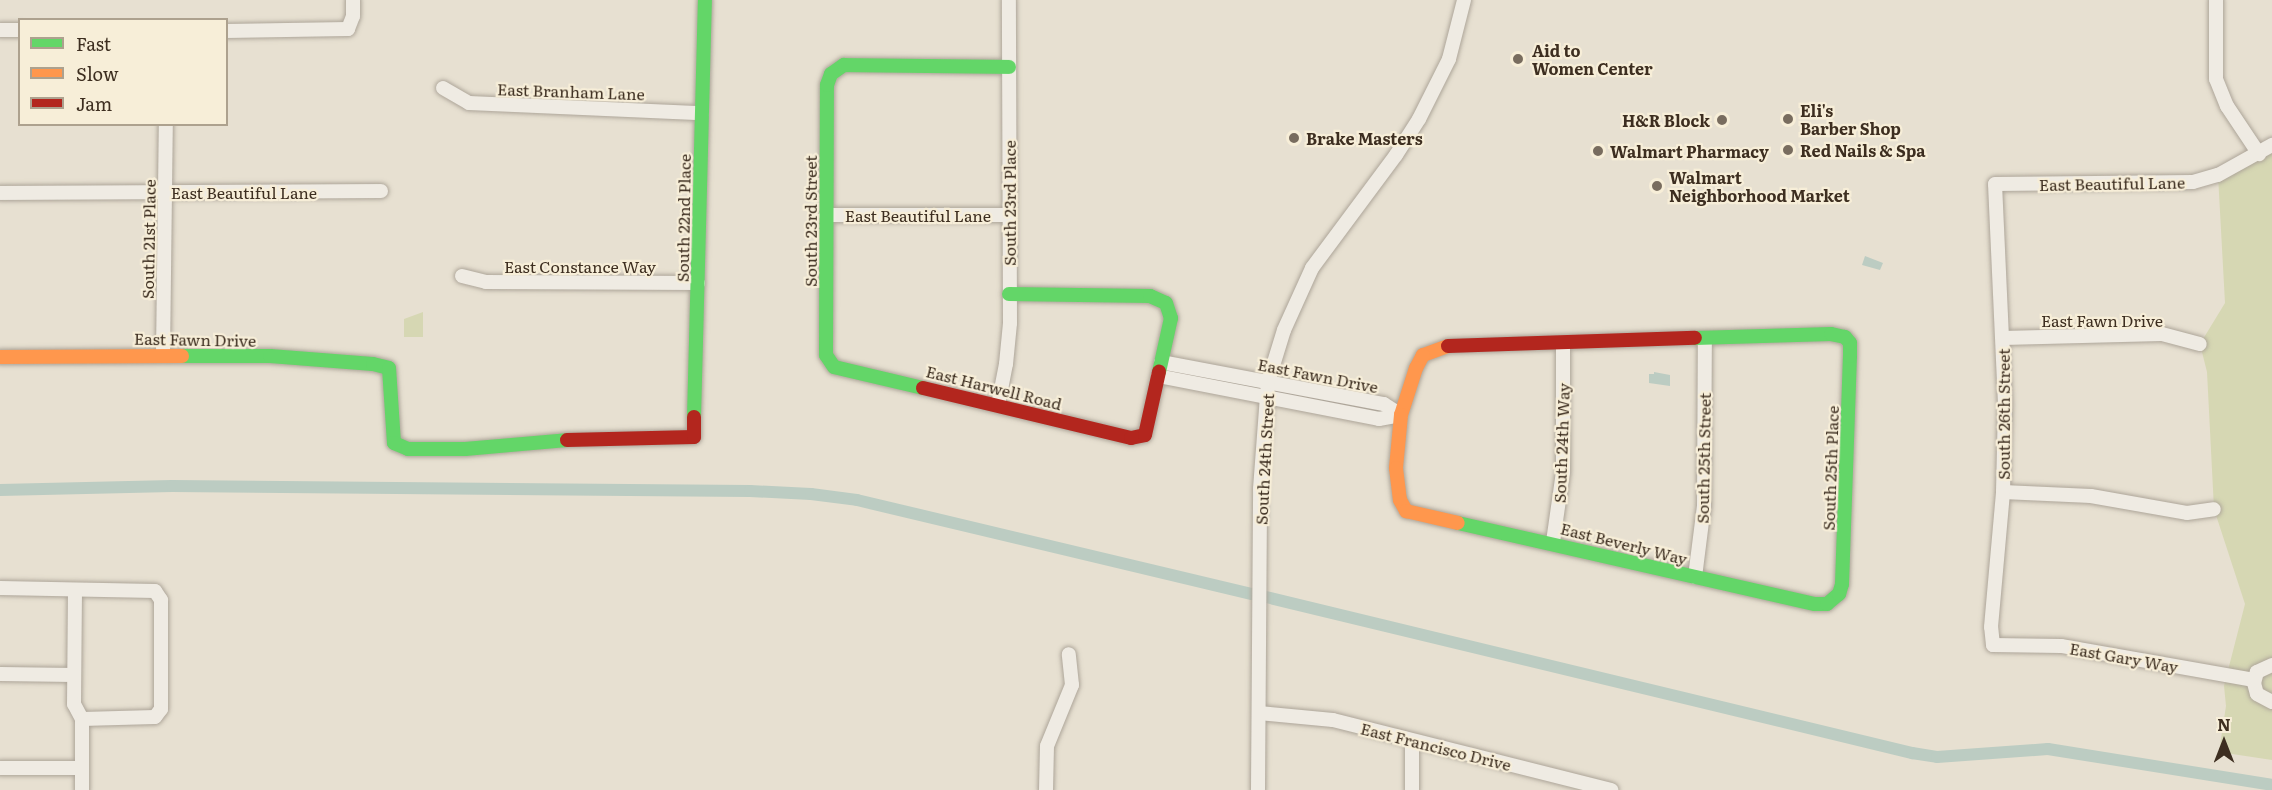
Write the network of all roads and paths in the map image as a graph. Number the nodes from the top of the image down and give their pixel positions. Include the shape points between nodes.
1 (353, 0) edge
2 (705, 0) edge
3 (1009, 0) edge
4 (1464, 0) edge
5 (2216, 0) edge
6 (0, 30) edge
7 (18, 30) edge
8 (228, 31) edge
9 (1009, 67) junction
10 (443, 88) dead end
11 (702, 112) junction
12 (166, 126) edge
13 (2272, 145) edge
14 (2259, 154) junction
15 (1995, 184) joint
16 (381, 191) dead end
17 (165, 192) junction
18 (0, 193) edge
19 (826, 215) junction
20 (1009, 215) junction
21 (462, 276) dead end
22 (698, 283) junction
23 (1009, 294) junction
24 (2003, 338) junction
25 (1705, 339) junction
26 (1563, 343) junction
27 (2200, 344) dead end
28 (164, 355) junction
29 (0, 357) edge
30 (1161, 362) junction
31 (834, 367) joint
32 (1158, 376) junction
33 (1268, 382) junction
34 (1266, 397) junction
35 (998, 405) junction
36 (1401, 415) junction
37 (394, 442) joint
38 (2003, 492) junction
39 (2214, 509) dead end
40 (1553, 543) junction
41 (1695, 577) junction
42 (0, 588) edge
43 (75, 590) junction
44 (1834, 600) joint
45 (1993, 645) joint
46 (1069, 654) dead end
47 (2272, 665) edge
48 (0, 674) edge
49 (74, 675) junction
50 (2254, 680) junction
51 (2272, 702) edge
52 (1259, 713) junction
53 (82, 719) junction
54 (1412, 741) junction
55 (0, 768) edge
56 (82, 768) junction
57 (1565, 784) edge
58 (82, 790) edge
59 (1046, 790) edge
60 (1258, 790) edge
61 (1412, 790) edge
62 (1611, 790) edge

1 - 8 street via 348,29
2 - 11 street, South 22nd Place
3 - 9 street, South 23rd Place
4 - 33 street, South 24th Street via 1449,58 1419,119 1312,267 1284,330
5 - 14 street via 2216,79 2227,106
6 - 7 street
9 - 19 street, South 23rd Street via 844,65 831,74 827,85
9 - 20 street, South 23rd Place
10 - 11 street, East Branham Lane via 469,103
11 - 22 street, South 22nd Place
12 - 17 street, South 21st Place
13 - 14 street, East Beautiful Lane
14 - 15 street, East Beautiful Lane via 2218,175 2193,182
15 - 24 street, South 26th Street
16 - 17 street, East Beautiful Lane
17 - 18 street, East Beautiful Lane
17 - 28 street, South 21st Place
19 - 20 street, East Beautiful Lane
19 - 31 street, South 23rd Street via 826,355
20 - 23 street, South 23rd Place
21 - 22 street, East Constance Way via 486,282
22 - 37 street, South 22nd Place via 694,437 575,439 465,449 408,448
23 - 30 street via 1150,296 1166,303 1171,318
23 - 35 street, South 23rd Place via 1006,364
24 - 27 street, East Fawn Drive via 2162,334
24 - 38 street, South 26th Street
25 - 26 street
25 - 41 street, South 25th Street via 1704,506
25 - 44 street, South 25th Place via 1831,334 1845,337 1850,343 1844,557 1842,584
26 - 36 street via 1450,346 1432,350 1423,355 1416,368
26 - 40 street, South 24th Way via 1563,472
28 - 29 street, East Fawn Drive
28 - 37 street, East Fawn Drive via 270,356 389,368
30 - 32 street
30 - 33 street, East Fawn Drive
31 - 35 street, East Harwell Road
32 - 34 street, East Fawn Drive
32 - 35 street, East Harwell Road via 1145,435 1131,438
33 - 34 street, South 24th Street
33 - 36 street, East Fawn Drive via 1384,404
34 - 36 street, East Fawn Drive via 1379,419
34 - 52 street, South 24th Street via 1260,489
36 - 40 street, East Beverly Way via 1396,468 1400,500 1406,511
38 - 39 street via 2091,496 2187,513
38 - 45 street, South 26th Street via 1991,627
40 - 41 street, East Beverly Way
41 - 44 street, East Beverly Way via 1815,604
42 - 43 street
43 - 49 street
43 - 53 street via 155,591 161,600 161,709 154,717
45 - 50 street, East Gary Way via 2061,646
46 - 59 street via 1072,685 1047,746
47 - 50 street via 2261,668
48 - 49 street
49 - 53 street via 74,704
50 - 51 street via 2257,694
52 - 54 street, East Francisco Drive via 1314,716
52 - 60 street, South 24th Street
53 - 56 street
54 - 57 street, East Francisco Drive
54 - 61 street
55 - 56 street
56 - 58 street
57 - 62 street, East Francisco Drive

